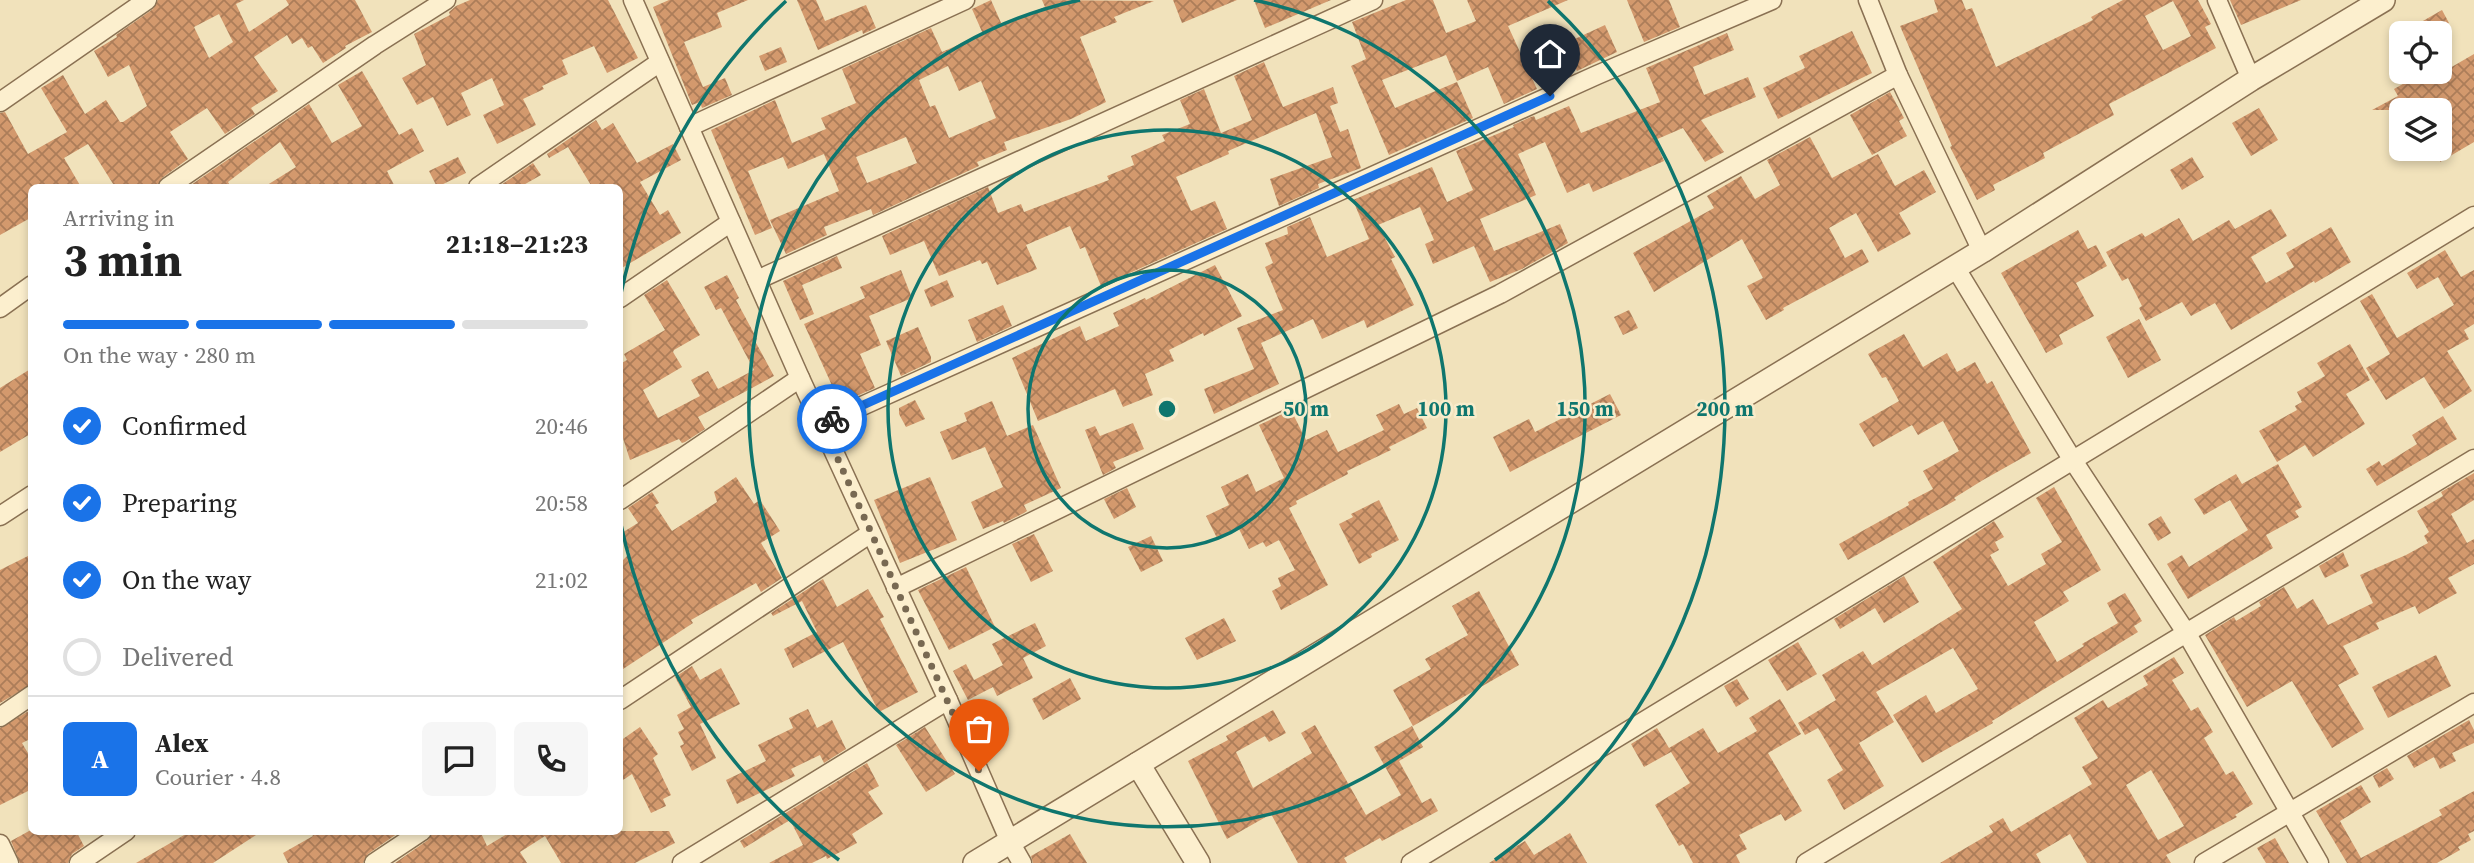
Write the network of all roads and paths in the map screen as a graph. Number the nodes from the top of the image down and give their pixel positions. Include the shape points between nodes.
1 (147, 0) edge
2 (446, 0) edge
3 (633, 0) edge
4 (965, 0) edge
5 (1373, 0) edge
6 (1772, 0) edge
7 (1868, 0) edge
8 (2217, 0) edge
9 (2383, 0) edge
10 (660, 62) junction
11 (1898, 75) junction
12 (2251, 79) junction
13 (0, 102) edge
14 (689, 127) junction
15 (172, 184) edge
16 (482, 184) edge
17 (2474, 216) edge
18 (731, 222) junction
19 (1982, 251) junction
20 (1955, 267) junction
21 (757, 280) junction
22 (28, 288) edge
23 (623, 296) edge
24 (0, 308) edge
25 (800, 378) junction
26 (822, 424) junction
27 (2071, 459) junction
28 (2474, 459) edge
29 (623, 497) edge
30 (28, 498) edge
31 (0, 516) edge
32 (871, 533) junction
33 (896, 588) junction
34 (2187, 634) junction
35 (28, 698) edge
36 (623, 698) edge
37 (948, 700) junction
38 (2474, 703) edge
39 (0, 717) edge
40 (1138, 764) junction
41 (2289, 812) junction
42 (120, 835) edge
43 (416, 835) edge
44 (1010, 842) junction
45 (0, 844) edge
46 (9, 863) edge
47 (79, 863) edge
48 (374, 863) edge
49 (682, 863) edge
50 (975, 863) edge
51 (1022, 863) edge
52 (1198, 863) edge
53 (1411, 863) edge
54 (1806, 863) edge
55 (2204, 863) edge
56 (2319, 863) edge

1 - 13 street
2 - 15 street
3 - 10 street
4 - 14 street
5 - 21 street
6 - 26 street
7 - 11 street
8 - 12 street
9 - 12 street
10 - 14 street
10 - 16 street
11 - 19 street
11 - 33 street via 1500,294
12 - 19 street
14 - 18 street
17 - 27 street
18 - 21 street
18 - 23 street
19 - 20 street
20 - 27 street
20 - 40 street
21 - 25 street
22 - 24 street
25 - 26 street
25 - 29 street
26 - 32 street
27 - 34 street
27 - 53 street
28 - 34 street
30 - 31 street
32 - 33 street
32 - 36 street
33 - 37 street
34 - 41 street
34 - 54 street
35 - 39 street
37 - 44 street
37 - 49 street
38 - 41 street
40 - 44 street
40 - 52 street
41 - 55 street
41 - 56 street
42 - 47 street
43 - 48 street
44 - 50 street
44 - 51 street
45 - 46 street

